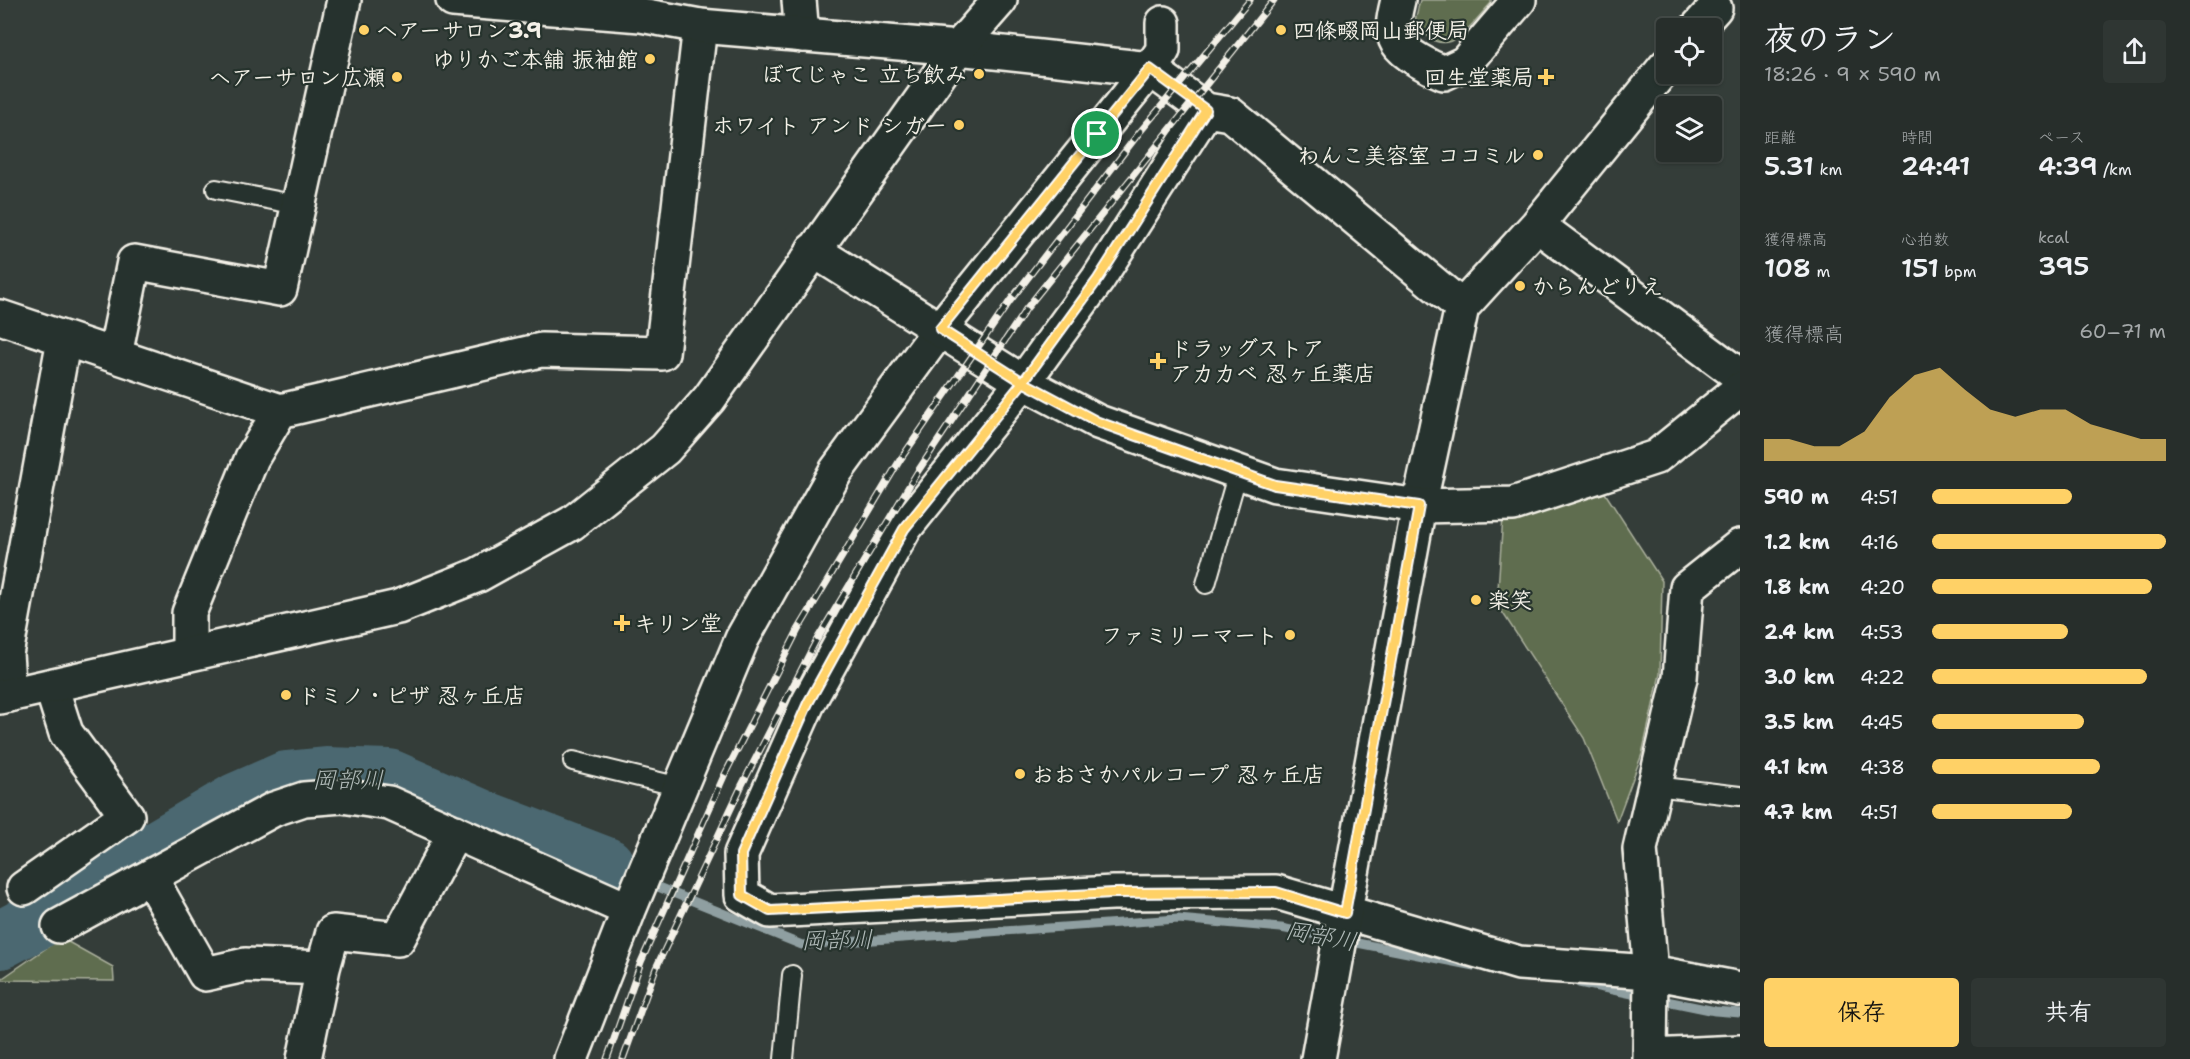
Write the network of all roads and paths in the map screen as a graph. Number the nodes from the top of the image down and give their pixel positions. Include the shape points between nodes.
1 (344, 0) edge
2 (453, 0) edge
3 (799, 0) edge
4 (1000, 0) edge
5 (1398, 0) edge
6 (1519, 0) edge
7 (640, 8) edge
8 (1163, 22) dead end
9 (700, 26) junction
10 (802, 35) junction
11 (958, 48) junction
12 (1150, 69) junction
13 (1656, 78) edge
14 (1206, 110) junction
15 (216, 189) dead end
16 (298, 205) junction
17 (1537, 225) junction
18 (813, 250) junction
19 (1462, 307) junction
20 (0, 317) edge
21 (940, 329) junction
22 (64, 339) junction
23 (115, 355) junction
24 (1740, 376) edge
25 (1023, 382) junction
26 (1740, 389) edge
27 (280, 411) junction
28 (1239, 472) junction
29 (1419, 506) junction
30 (1740, 546) edge
31 (1206, 584) dead end
32 (189, 654) junction
33 (51, 686) junction
34 (5, 696) edge
35 (573, 761) dead end
36 (1655, 786) junction
37 (680, 787) junction
38 (1740, 796) edge
39 (455, 832) junction
40 (150, 877) junction
41 (24, 888) dead end
42 (632, 904) junction
43 (59, 926) dead end
44 (1342, 930) junction
45 (323, 968) junction
46 (792, 975) dead end
47 (1650, 988) junction
48 (1740, 989) edge
49 (1740, 1052) edge
50 (1650, 1057) edge
51 (304, 1059) edge
52 (570, 1059) edge
53 (784, 1059) edge
54 (1318, 1059) edge

1 - 16 street
2 - 7 street
3 - 10 street
4 - 11 street
5 - 6 street via 1393,20 1397,42 1422,64 1444,74 1465,63
7 - 9 street
8 - 12 street via 1163,50
9 - 10 street
9 - 27 street via 662,353 541,350
10 - 11 street
11 - 12 street
11 - 18 street
12 - 14 street
12 - 21 street
13 - 17 street
14 - 19 street via 1230,114
14 - 25 street via 1098,279
15 - 16 lane
16 - 23 street via 280,289 134,262
17 - 19 street
17 - 24 street
18 - 21 street
18 - 32 street via 709,399 665,449 572,523 477,575 398,607
19 - 29 street
20 - 22 street
21 - 25 street
21 - 37 street via 836,471 742,639
22 - 23 street
22 - 34 street via 6,654
23 - 27 street
25 - 28 street via 1098,422
25 - 44 street via 904,529 808,703 741,854 742,895 770,911 1113,893 1276,892
26 - 29 street via 1656,457 1513,504
27 - 32 street via 252,458 189,613
28 - 29 street via 1275,485
28 - 31 lane
29 - 44 street
30 - 36 street via 1687,588 1680,678
32 - 33 street
33 - 34 street
33 - 41 street via 66,733 127,816
35 - 37 lane
36 - 38 lane
36 - 47 street via 1640,849
37 - 42 street
39 - 40 street via 389,803 342,796 304,799 274,809
39 - 42 street
39 - 45 street via 398,939 333,932
40 - 43 street
40 - 45 street via 206,974 245,965
42 - 52 street
44 - 47 street
44 - 54 street
45 - 51 street
46 - 53 lane
47 - 48 street
47 - 50 street
49 - 50 street

